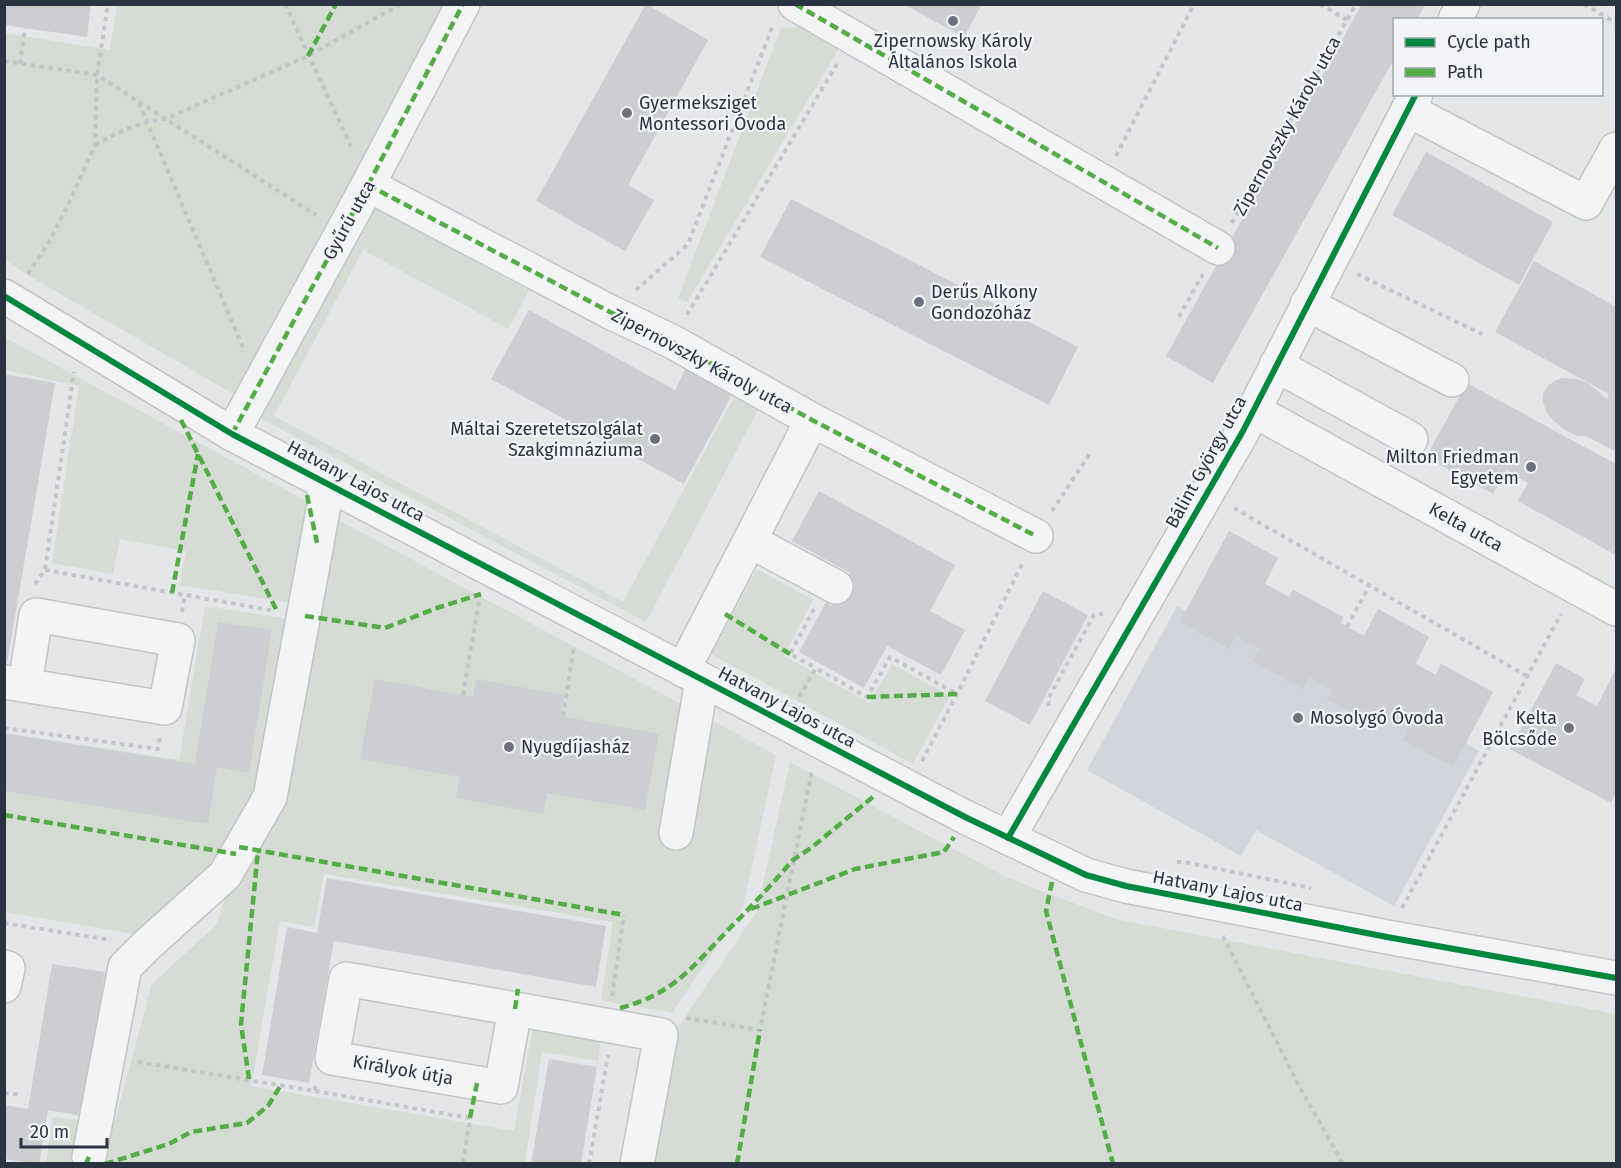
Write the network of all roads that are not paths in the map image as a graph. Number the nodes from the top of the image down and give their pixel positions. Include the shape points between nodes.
1 (463, 4) edge
2 (1463, 4) edge
3 (786, 10) edge
4 (1456, 18) edge
5 (1412, 102) edge
6 (1617, 149) edge
7 (368, 185) junction
8 (1218, 248) road end
9 (15, 288) edge
10 (1307, 304) junction
11 (1276, 365) junction
12 (1452, 380) dead end
13 (1252, 410) junction
14 (812, 420) junction
15 (232, 434) junction
16 (1412, 440) dead end
17 (324, 481) junction
18 (1036, 536) road end
19 (750, 541) junction
20 (832, 585) road end
21 (1617, 609) edge
22 (693, 675) junction
23 (15, 684) edge
24 (676, 832) dead end
25 (1008, 838) junction
26 (4, 967) edge
27 (1617, 978) edge
28 (4, 986) edge
29 (515, 1009) junction
30 (89, 1157) dead end
31 (637, 1164) edge

1 - 7 street, Gyűrű utca
2 - 4 street
3 - 8 street via 852,38
5 - 6 street via 1586,203
5 - 10 street, Bálint György utca
7 - 14 street, Zipernovszky Károly utca via 671,341
7 - 15 street, Gyűrű utca
9 - 15 street, Hatvany Lajos utca
10 - 11 street, Bálint György utca
10 - 12 street
11 - 13 street, Bálint György utca
11 - 16 street
13 - 21 street, Kelta utca
13 - 25 street, Bálint György utca
14 - 18 street, Zipernovszky Károly utca
14 - 19 street
15 - 17 street, Hatvany Lajos utca
17 - 22 street, Hatvany Lajos utca
17 - 30 street via 324,505 270,797 225,875 125,967
19 - 20 street
19 - 22 street
22 - 24 street
22 - 25 street, Hatvany Lajos utca
23 - 23 street via 36,615 178,640 165,708
25 - 27 street, Hatvany Lajos utca via 1086,875 1126,886
26 - 28 street via 8,968
29 - 29 street, Királyok útja via 501,1087 332,1058 346,979
29 - 31 street, Királyok útja via 612,1016 661,1035

